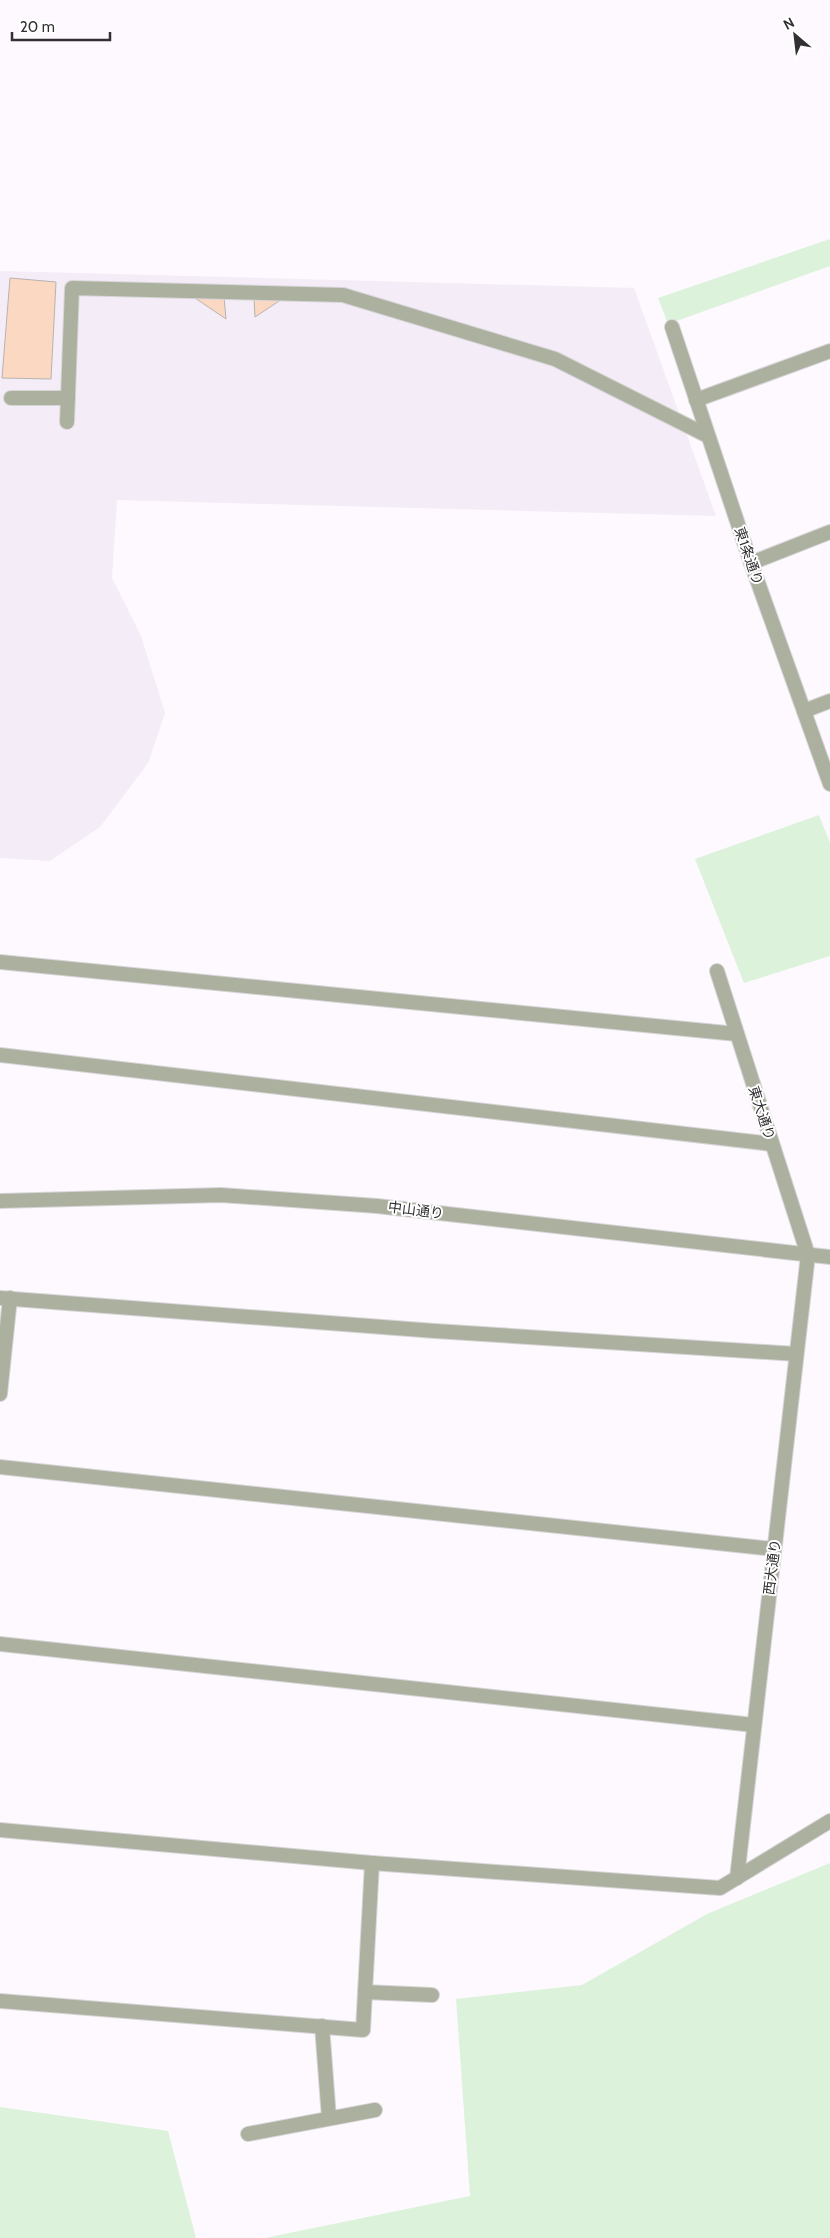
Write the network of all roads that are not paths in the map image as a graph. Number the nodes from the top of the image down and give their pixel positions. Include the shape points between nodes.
1 (672, 327) dead end
2 (830, 351) edge
3 (11, 398) dead end
4 (68, 398) junction
5 (696, 400) junction
6 (68, 422) dead end
7 (708, 436) junction
8 (830, 532) edge
9 (751, 563) junction
10 (830, 701) edge
11 (804, 711) junction
12 (830, 784) edge
13 (0, 962) edge
14 (717, 971) dead end
15 (737, 1034) junction
16 (0, 1055) edge
17 (772, 1144) junction
18 (0, 1201) edge
19 (808, 1255) junction
20 (830, 1257) edge
21 (5, 1298) edge
22 (796, 1354) junction
23 (0, 1394) edge
24 (0, 1467) edge
25 (774, 1549) junction
26 (0, 1644) edge
27 (754, 1724) junction
28 (830, 1821) edge
29 (0, 1830) edge
30 (372, 1863) junction
31 (736, 1878) junction
32 (366, 1992) junction
33 (432, 1995) dead end
34 (0, 2001) edge
35 (322, 2026) junction
36 (375, 2110) dead end
37 (329, 2118) junction
38 (248, 2134) dead end

1 - 5 street, 東1条通り
2 - 5 street
3 - 4 street
4 - 6 street
4 - 7 street via 72,288 343,295 555,359
5 - 7 street, 東1条通り
7 - 9 street, 東1条通り
8 - 9 street
9 - 11 street, 東1条通り
10 - 11 street
11 - 12 street, 東1条通り
13 - 15 street
14 - 15 street, 東大通り
15 - 17 street, 東大通り
16 - 17 street
17 - 19 street, 東大通り
18 - 19 street, 中山通り via 221,1195 377,1206
19 - 20 street, 中山通り
19 - 22 street, 西大通り
21 - 22 street via 444,1332
21 - 23 street
22 - 25 street, 西大通り
24 - 25 street
25 - 27 street, 西大通り
26 - 27 street
27 - 31 street, 西大通り
28 - 31 street
29 - 30 street
30 - 31 street via 720,1888
30 - 32 street
32 - 33 street
32 - 35 street via 363,2030
34 - 35 street
35 - 37 street
36 - 37 street
37 - 38 street

